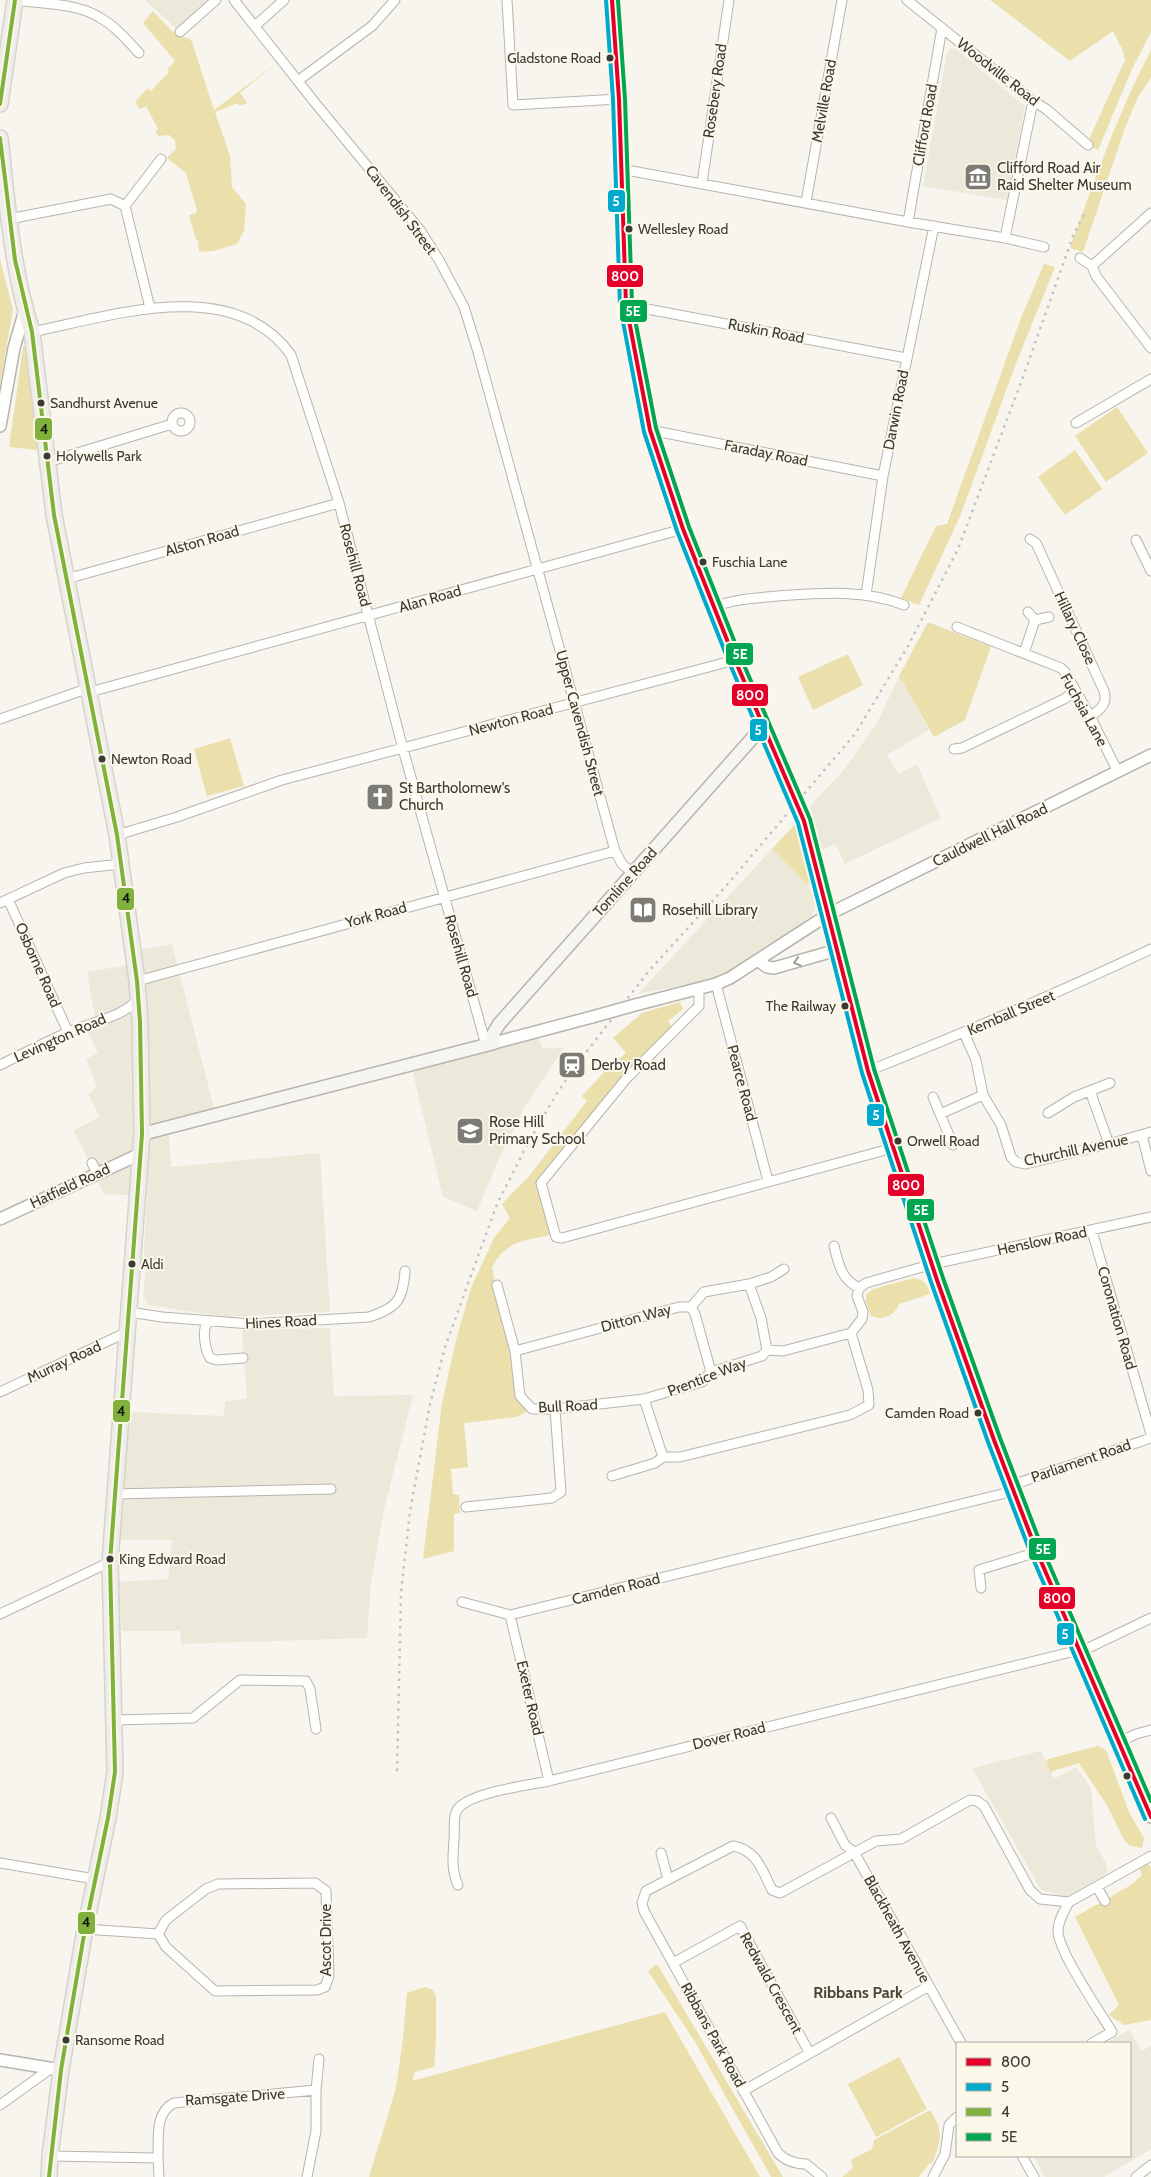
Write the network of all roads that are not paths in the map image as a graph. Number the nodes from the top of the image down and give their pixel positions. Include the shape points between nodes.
1 (16, 0) edge
2 (216, 0) edge
3 (234, 0) edge
4 (284, 0) edge
5 (395, 0) edge
6 (507, 0) edge
7 (612, 0) edge
8 (729, 0) edge
9 (842, 0) edge
10 (907, 0) edge
11 (255, 26) junction
12 (942, 28) junction
13 (180, 32) dead end
14 (139, 53) dead end
15 (299, 80) junction
16 (619, 99) junction
17 (1033, 101) junction
18 (0, 104) edge
19 (0, 138) edge
20 (1088, 145) dead end
21 (161, 159) dead end
22 (621, 169) junction
23 (702, 183) junction
24 (806, 202) junction
25 (125, 206) junction
26 (1151, 213) edge
27 (9, 219) junction
28 (908, 222) junction
29 (934, 226) junction
30 (1005, 238) junction
31 (1044, 247) dead end
32 (1080, 258) dead end
33 (1092, 266) junction
34 (626, 305) junction
35 (150, 308) junction
36 (25, 310) junction
37 (32, 332) junction
38 (1151, 348) edge
39 (906, 358) junction
40 (1151, 379) edge
41 (1076, 423) dead end
42 (172, 424) dead end
43 (0, 426) edge
44 (650, 430) junction
45 (48, 462) junction
46 (883, 476) junction
47 (339, 503) junction
48 (683, 529) junction
49 (1030, 539) dead end
50 (1136, 540) dead end
51 (538, 568) junction
52 (1151, 571) edge
53 (66, 579) junction
54 (866, 595) junction
55 (904, 605) dead end
56 (714, 607) junction
57 (1028, 612) dead end
58 (368, 616) junction
59 (1049, 617) dead end
60 (1035, 620) junction
61 (957, 627) dead end
62 (1024, 653) junction
63 (735, 660) junction
64 (90, 690) junction
65 (1075, 691) junction
66 (575, 704) junction
67 (1090, 716) junction
68 (0, 719) edge
69 (764, 725) junction
70 (403, 749) junction
71 (954, 749) dead end
72 (1151, 755) edge
73 (1118, 772) junction
74 (117, 834) junction
75 (615, 851) junction
76 (121, 864) junction
77 (633, 872) junction
78 (444, 896) junction
79 (4, 901) edge
80 (829, 914) junction
81 (1151, 949) edge
82 (837, 950) junction
83 (759, 961) junction
84 (137, 981) junction
85 (716, 984) junction
86 (699, 989) junction
87 (138, 998) junction
88 (120, 1012) junction
89 (140, 1014) junction
90 (68, 1032) junction
91 (964, 1033) junction
92 (490, 1044) junction
93 (0, 1065) edge
94 (868, 1070) junction
95 (1110, 1083) dead end
96 (1090, 1091) junction
97 (983, 1095) junction
98 (934, 1097) dead end
99 (1048, 1113) dead end
100 (940, 1114) junction
101 (142, 1134) junction
102 (1147, 1134) edge
103 (1109, 1144) junction
104 (953, 1145) dead end
105 (893, 1148) junction
106 (140, 1154) junction
107 (1151, 1171) edge
108 (768, 1181) junction
109 (1151, 1217) edge
110 (0, 1219) edge
111 (1092, 1230) junction
112 (834, 1246) dead end
113 (933, 1264) junction
114 (784, 1269) dead end
115 (405, 1271) dead end
116 (497, 1284) dead end
117 (749, 1284) junction
118 (859, 1288) junction
119 (691, 1307) junction
120 (129, 1312) junction
121 (207, 1322) junction
122 (127, 1332) junction
123 (851, 1333) junction
124 (767, 1350) junction
125 (515, 1351) junction
126 (243, 1358) dead end
127 (711, 1372) junction
128 (0, 1392) edge
129 (644, 1399) junction
130 (555, 1409) junction
131 (1151, 1434) edge
132 (1151, 1438) edge
133 (662, 1457) junction
134 (612, 1476) dead end
135 (1013, 1488) junction
136 (331, 1489) dead end
137 (114, 1494) junction
138 (466, 1506) dead end
139 (1037, 1552) junction
140 (110, 1562) junction
141 (981, 1588) dead end
142 (462, 1602) dead end
143 (0, 1614) edge
144 (510, 1615) junction
145 (1151, 1618) edge
146 (1079, 1651) junction
147 (115, 1720) junction
148 (316, 1730) dead end
149 (1151, 1730) edge
150 (1120, 1742) junction
151 (550, 1781) junction
152 (1151, 1817) edge
153 (831, 1818) dead end
154 (854, 1852) junction
155 (661, 1853) dead end
156 (1151, 1856) edge
157 (0, 1863) edge
158 (95, 1879) junction
159 (668, 1879) junction
160 (458, 1885) dead end
161 (1097, 1887) junction
162 (1105, 1901) dead end
163 (1069, 1902) junction
164 (85, 1929) junction
165 (158, 1934) junction
166 (673, 1963) junction
167 (929, 1986) junction
168 (960, 2042) edge
169 (1094, 2042) edge
170 (809, 2052) junction
171 (319, 2059) dead end
172 (0, 2060) edge
173 (56, 2070) junction
174 (316, 2090) junction
175 (743, 2090) junction
176 (0, 2105) edge
177 (956, 2118) edge
178 (50, 2156) junction
179 (1023, 2157) edge
180 (158, 2158) junction
181 (1151, 2165) edge
182 (49, 2177) edge
183 (159, 2177) edge
184 (307, 2177) edge
185 (822, 2177) edge
186 (932, 2177) edge
187 (1034, 2177) edge
188 (1136, 2177) edge

1 - 14 street via 68,7 98,16
1 - 18 main road
2 - 13 street
3 - 11 street, Cavendish Street
4 - 11 street
5 - 15 street via 372,26
6 - 16 street via 512,105
7 - 16 main road
8 - 23 street, Rosebery Road
9 - 24 street, Melville Road
10 - 12 street, Woodville Road
11 - 15 street, Cavendish Street
12 - 17 street, Woodville Road
12 - 28 street, Clifford Road
15 - 51 street, Cavendish Street via 420,230 464,307
16 - 22 main road
17 - 20 street, Woodville Road
17 - 30 street
19 - 27 main road
21 - 25 street
22 - 23 street
22 - 34 main road
23 - 24 street
24 - 28 street
25 - 27 street via 111,199
25 - 35 street
26 - 33 street
27 - 36 main road
28 - 29 street
29 - 30 street
29 - 39 street, Darwin Road
30 - 31 street
32 - 33 street
33 - 38 street via 1096,276
34 - 39 street, Ruskin Road
34 - 44 main road
35 - 37 street, Rosehill Road
35 - 47 street, Rosehill Road via 182,306 227,312 265,327 282,341 293,360
36 - 37 main road
36 - 43 street via 14,348
37 - 45 main road
39 - 46 street, Darwin Road
40 - 41 street
42 - 45 street
44 - 46 street, Faraday Road
44 - 48 main road
45 - 53 main road
46 - 54 street, Darwin Road
47 - 53 street, Alston Road
47 - 58 street, Rosehill Road
48 - 51 street, Alan Road
48 - 56 main road
49 - 67 street, Hillary Close via 1036,543 1104,691 1101,708
50 - 52 street
51 - 58 street, Alan Road
51 - 66 street, Upper Cavendish Street
53 - 64 main road
54 - 55 street
54 - 56 street via 822,592 732,601
56 - 63 main road
57 - 60 street
58 - 64 street, Alan Road
58 - 70 street, Rosehill Road
59 - 60 street
60 - 62 street
61 - 62 street, Fuchsia Lane
62 - 65 street, Fuchsia Lane via 1060,668
63 - 66 street, Newton Road
63 - 69 main road
64 - 68 street, Alan Road
64 - 74 main road
65 - 67 street, Fuchsia Lane
65 - 71 street via 962,748
66 - 70 street, Newton Road
66 - 75 street, Upper Cavendish Street
67 - 73 street, Fuchsia Lane
69 - 77 main road, Tomline Road
69 - 80 street, bridge via 804,821
70 - 74 street, Newton Road via 282,780 177,817
70 - 78 street, Rosehill Road
72 - 73 street, Cauldwell Hall Road
73 - 80 street, Cauldwell Hall Road
74 - 76 main road
75 - 77 street, Upper Cavendish Street via 622,864
75 - 78 street, York Road
76 - 79 street via 64,873
76 - 84 main road
77 - 92 main road, Tomline Road via 499,1024
78 - 84 street, York Road
78 - 92 street, Rosehill Road
79 - 90 street, Osborne Road
80 - 82 street
80 - 83 street
81 - 91 street, Kemball Street
82 -> 83 street via 774,968
82 - 94 street
83 - 85 street
84 - 87 main road
85 - 86 street
85 - 108 street, Pearce Road
86 - 92 street, bridge
86 - 108 street via 699,1006 626,1079 541,1183 554,1234 562,1238
87 - 88 street via 135,1004
87 - 89 main road
88 - 89 street
88 - 90 street, Levington Road
89 - 101 main road
90 - 93 street, Levington Road
91 - 94 street, Kemball Street
91 - 97 street, Churchill Avenue via 976,1060
92 - 101 main road
94 - 105 street
95 - 96 street
96 - 99 street
96 - 103 street
97 - 100 street
97 - 103 street, Churchill Avenue via 1001,1125 1011,1157 1016,1162 1026,1164
98 - 100 street
100 - 104 street
101 - 106 main road
102 - 103 street, Churchill Avenue
102 - 107 street
105 - 108 street
105 - 113 street
106 - 110 street, Hatfield Road via 95,1168
106 - 120 main road
109 - 111 street, Henslow Road
111 - 113 street, Henslow Road
111 - 131 street, Coronation Road
112 - 118 street via 848,1283
113 - 118 street, Henslow Road via 866,1283
113 - 135 street
114 - 117 street
115 - 121 street, Hines Road via 401,1296 395,1305 388,1311 369,1317 251,1324
116 - 125 street, Bull Road
117 - 119 street via 704,1292
117 - 124 street via 761,1318
118 - 123 street via 857,1296 862,1319
119 - 125 street, Ditton Way via 679,1307
119 - 127 street, Ditton Way
120 - 121 street, Hines Road
120 - 122 main road
121 - 126 street via 204,1326 206,1352 210,1358
122 - 128 street, Murray Road
122 - 137 main road
123 - 124 street via 783,1351
123 - 133 street via 868,1390 869,1405 850,1415 680,1457
124 - 127 street, Prentice Way via 762,1356
125 - 130 street, Bull Road via 520,1396 532,1409
127 - 129 street, Prentice Way via 702,1382
129 - 130 street, Bull Road
129 - 133 street
130 - 138 street via 561,1492 552,1498
132 - 135 street, Parliament Road
133 - 134 street via 654,1463
135 - 139 street
135 - 144 street, Camden Road
136 - 137 street
137 - 140 main road
139 - 141 street via 980,1570
139 - 146 street
140 - 143 street
140 - 147 main road
142 - 144 street
144 - 151 street, Exeter Road
145 - 146 street, Dover Road
146 - 150 street
146 - 151 street, Dover Road
147 - 148 street via 194,1718 240,1680 306,1681
147 - 158 main road via 115,1772
149 - 150 street
150 - 152 street
151 - 160 street, Dover Road via 479,1796 465,1802 456,1812 453,1860
153 - 154 street, Blackheath Avenue via 845,1845
154 - 159 street, Ribbans Park Road via 780,1893 772,1890 754,1856 744,1848 733,1846
154 - 163 street, Ribbans Park Road via 876,1841 901,1839 970,1800 977,1801 984,1806 1030,1890 1040,1898
154 - 167 street, Blackheath Avenue
155 - 159 street
156 - 161 street
157 - 158 street
158 - 164 main road
159 - 166 street, Ribbans Park Road via 646,1891 642,1903
161 - 162 street
161 - 163 street
163 - 169 street via 1058,1929 1061,1947 1112,2032
164 - 165 street
164 - 173 main road
165 - 165 street, Ascot Drive via 166,1920 206,1889 218,1884 315,1883 326,1892 329,1976 325,1987 317,1990 215,1991 166,1947
166 - 170 street, Redwald Crescent via 740,1926
166 - 175 street, Ribbans Park Road
167 - 168 street, Blackheath Avenue
167 - 170 street
170 - 175 street
171 - 174 street
172 - 173 street
173 - 176 street
173 - 178 main road
174 - 180 street, Ramsgate Drive via 174,2102 160,2118
174 - 184 street via 316,2130
175 - 185 street, Ribbans Park Road via 778,2153 796,2164 806,2164
177 - 186 street via 949,2125 945,2154
178 - 180 street
178 - 182 main road
179 - 187 street
180 - 183 street, Ramsgate Drive
181 - 188 street

